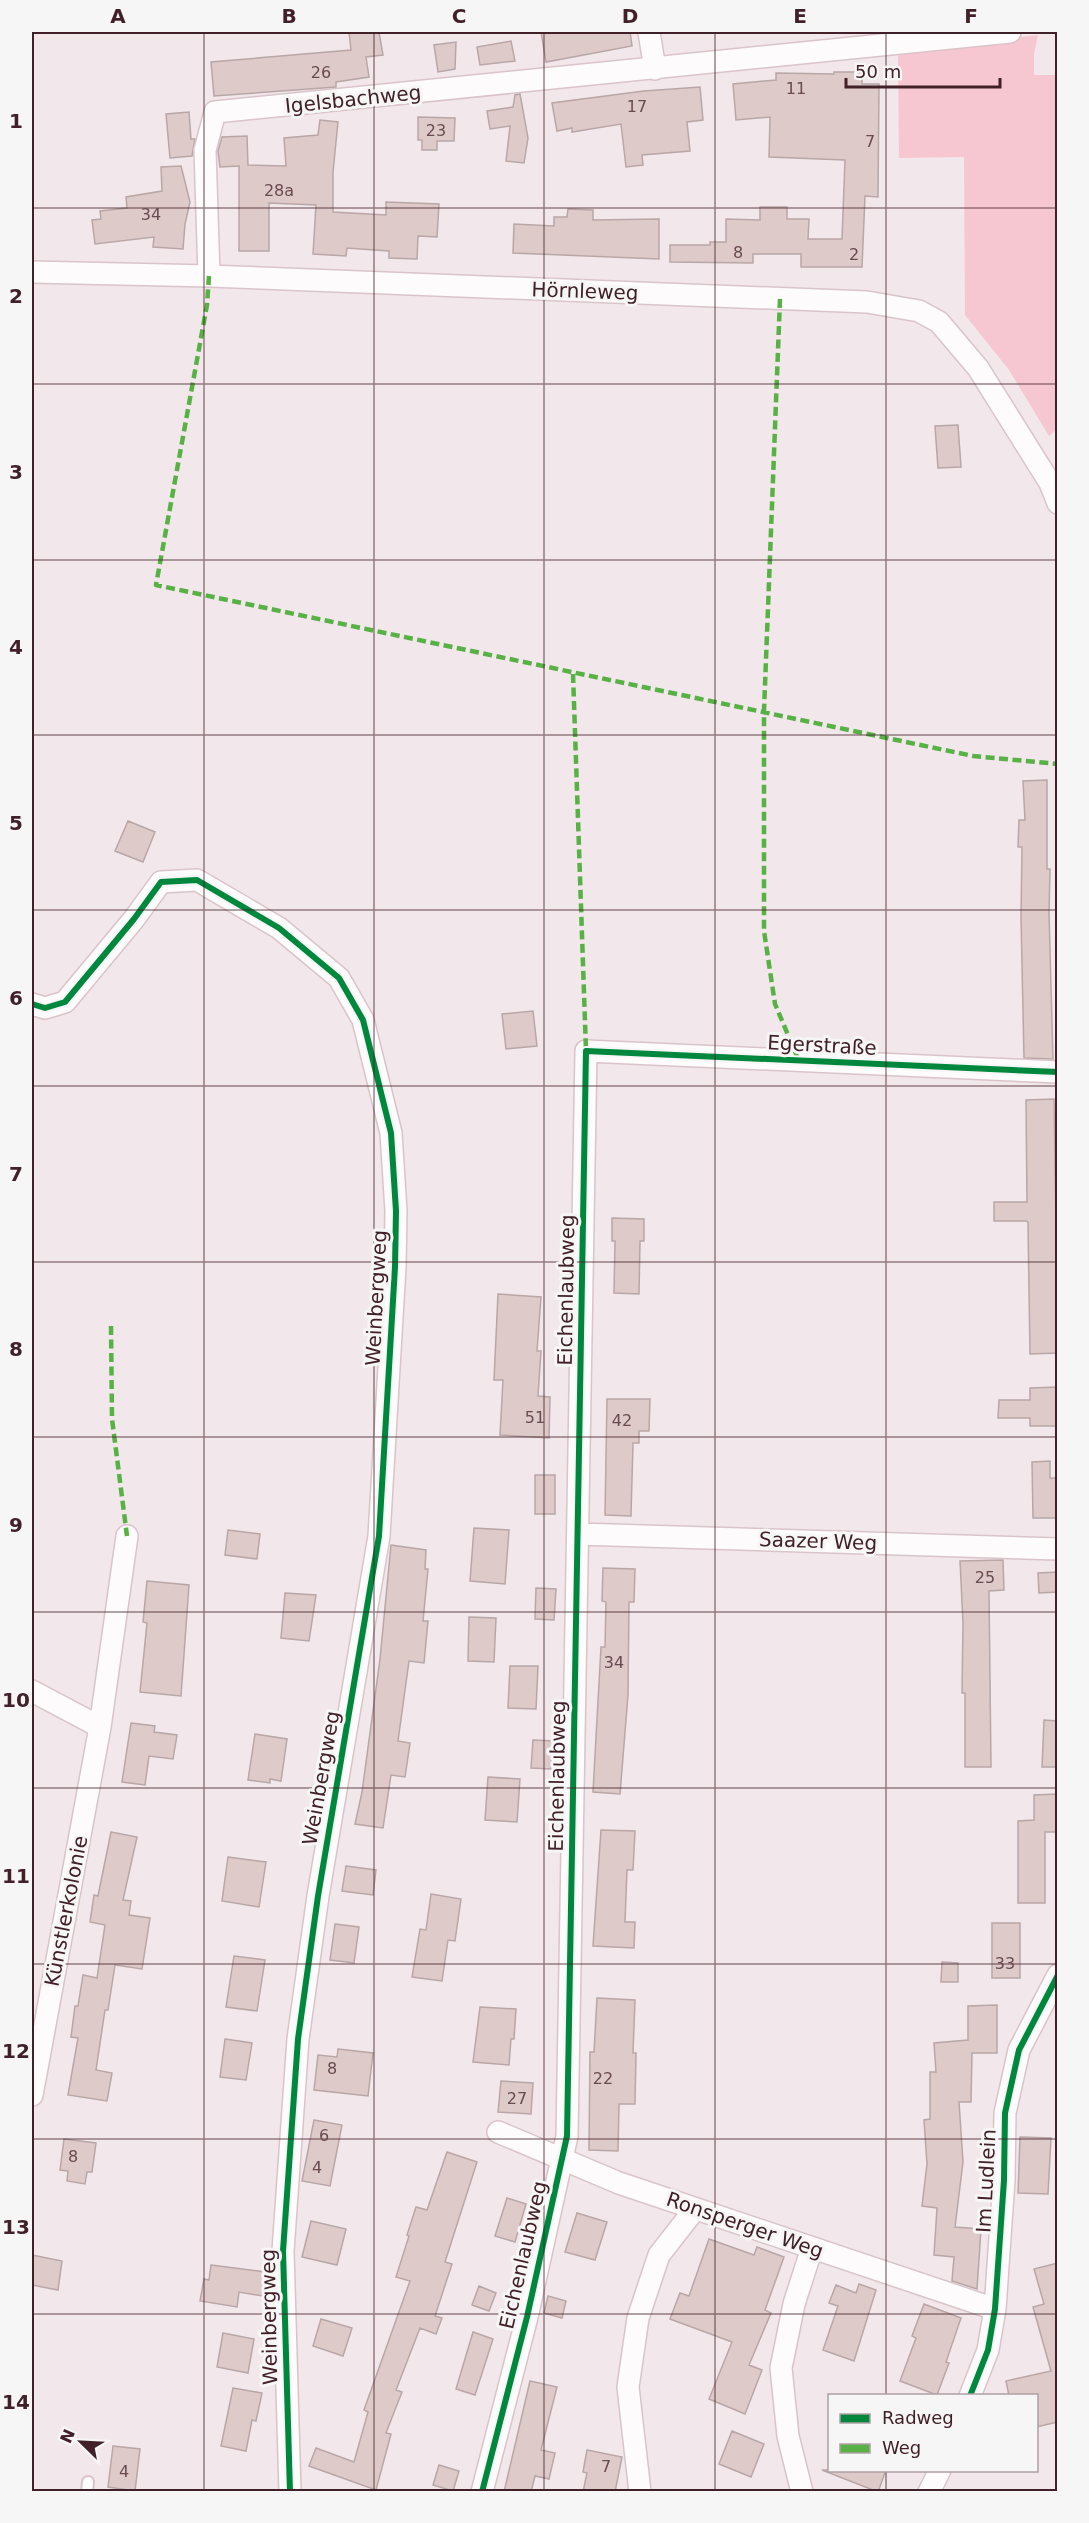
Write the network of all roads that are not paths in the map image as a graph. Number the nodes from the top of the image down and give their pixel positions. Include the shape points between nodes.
1 (649, 32) edge
2 (1010, 32) edge
3 (655, 69) junction
4 (32, 272) edge
5 (209, 276) junction
6 (1054, 480) edge
7 (1058, 503) edge
8 (32, 1004) edge
9 (586, 1050) joint
10 (1058, 1072) edge
11 (579, 1534) junction
12 (127, 1536) dead end
13 (1058, 1549) edge
14 (32, 1691) edge
15 (100, 1727) junction
16 (1058, 1975) edge
17 (32, 2096) edge
18 (498, 2133) dead end
19 (562, 2158) junction
20 (695, 2209) junction
21 (812, 2248) junction
22 (995, 2308) junction
23 (971, 2394) edge
24 (939, 2472) edge
25 (290, 2492) edge
26 (482, 2492) edge
27 (640, 2492) edge
28 (802, 2492) edge
29 (928, 2492) edge

1 - 3 street
2 - 3 street, Igelsbachweg
3 - 5 street, Igelsbachweg via 215,112 205,150
4 - 5 street, Hörnleweg
5 - 6 street, Hörnleweg via 867,302 919,311 939,322 978,368
6 - 7 street, Hörnleweg
8 - 25 street, Weinbergweg via 45,1008 65,1002 161,882 197,880 279,928 339,978 363,1020 391,1133 395,1267 379,1536 298,2039 284,2251
9 - 10 street, Egerstraße
9 - 11 street, Eichenlaubweg
11 - 13 street, Saazer Weg
11 - 19 street, Eichenlaubweg via 567,2136
12 - 15 street, Künstlerkolonie
14 - 15 street
15 - 17 street, Künstlerkolonie
16 - 22 street, Im Ludlein via 1019,2050 1005,2114
18 - 19 street, Ronsperger Weg
19 - 20 street, Ronsperger Weg
19 - 26 street, Eichenlaubweg
20 - 21 street, Ronsperger Weg
20 - 27 street via 660,2255 638,2318 628,2387
21 - 22 street, Ronsperger Weg
21 - 28 street via 794,2304 781,2367 788,2436
22 - 23 street, Im Ludlein via 988,2350
24 - 29 street

